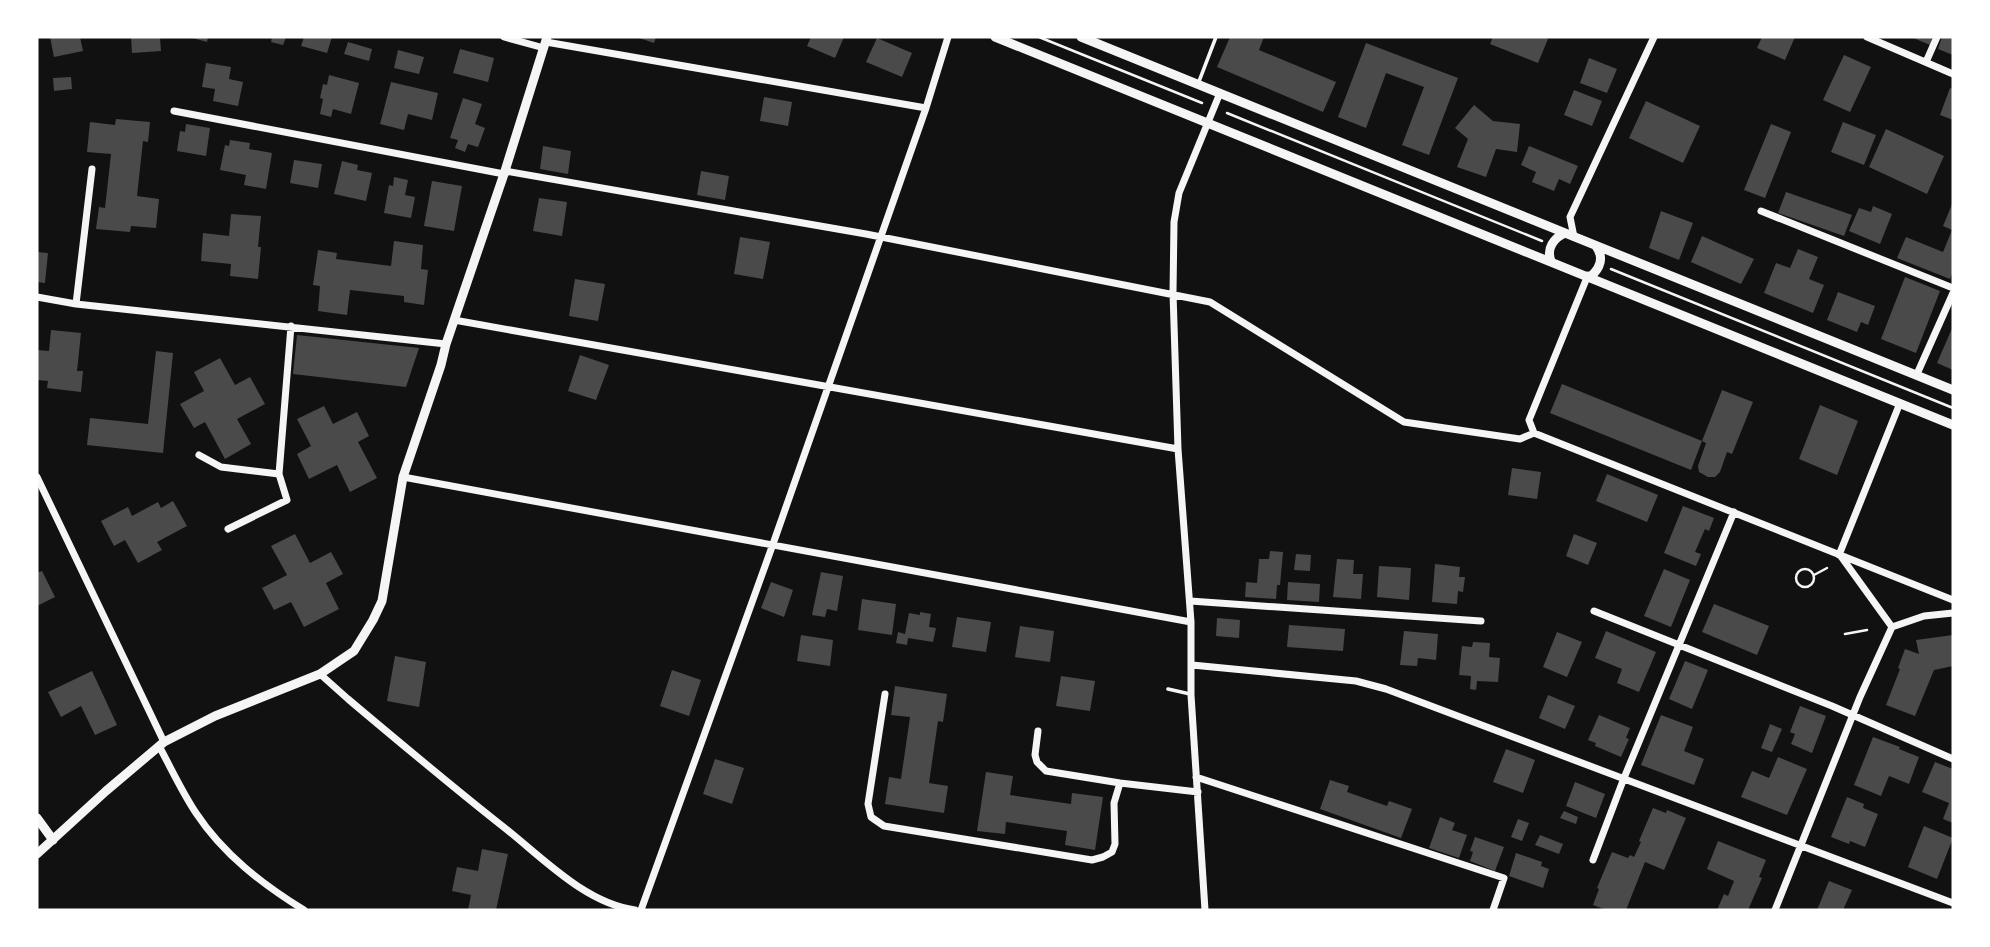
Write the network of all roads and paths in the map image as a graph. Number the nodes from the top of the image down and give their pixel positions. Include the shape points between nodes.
1 (504, 37) edge
2 (948, 37) edge
3 (995, 37) edge
4 (1039, 37) edge
5 (1080, 37) edge
6 (1216, 37) edge
7 (1654, 37) edge
8 (1867, 37) edge
9 (1937, 37) edge
10 (546, 42) edge
11 (1926, 62) junction
12 (1953, 74) edge
13 (1198, 84) junction
14 (1220, 93) junction
15 (1202, 103) dead end
16 (926, 108) junction
17 (174, 111) dead end
18 (1227, 113) dead end
19 (1208, 122) junction
20 (92, 169) dead end
21 (505, 173) junction
22 (1761, 211) dead end
23 (1570, 235) junction
24 (880, 237) junction
25 (1543, 241) dead end
26 (1596, 246) junction
27 (1551, 261) junction
28 (1608, 268) dead end
29 (1589, 276) junction
30 (1953, 288) edge
31 (1173, 293) junction
32 (1953, 293) edge
33 (37, 297) edge
34 (76, 304) junction
35 (454, 320) junction
36 (291, 326) junction
37 (446, 344) junction
38 (1917, 374) junction
39 (827, 387) junction
40 (1953, 390) edge
41 (1900, 403) junction
42 (1953, 408) edge
43 (1953, 425) edge
44 (1534, 433) junction
45 (1178, 449) junction
46 (200, 455) dead end
47 (279, 474) junction
48 (37, 477) edge
49 (403, 477) junction
50 (1734, 512) junction
51 (228, 529) dead end
52 (773, 544) junction
53 (1839, 555) junction
54 (1827, 568) dead end
55 (1814, 575) junction
56 (1953, 600) edge
57 (1190, 601) junction
58 (1594, 611) dead end
59 (1953, 612) edge
60 (1481, 621) dead end
61 (1191, 622) junction
62 (1892, 627) junction
63 (1867, 630) dead end
64 (1845, 634) dead end
65 (1679, 644) junction
66 (1192, 665) junction
67 (320, 674) junction
68 (1168, 689) dead end
69 (885, 694) dead end
70 (1191, 695) junction
71 (1852, 716) junction
72 (1038, 731) dead end
73 (162, 744) junction
74 (1953, 758) edge
75 (1196, 777) junction
76 (1624, 778) junction
77 (1120, 783) junction
78 (1198, 792) junction
79 (37, 818) edge
80 (53, 840) junction
81 (1801, 844) junction
82 (37, 854) edge
83 (1593, 860) dead end
84 (1953, 903) edge
85 (304, 910) edge
86 (635, 910) edge
87 (640, 910) edge
88 (1205, 910) edge
89 (1493, 910) edge
90 (1775, 910) edge

1 - 10 street
2 - 16 street
3 - 19 street
4 - 15 path
5 - 13 street
6 - 13 lane
7 - 23 street via 1570,217
8 - 11 street
9 - 11 street
10 - 16 street
10 - 21 street
11 - 12 street
13 - 14 street
14 - 19 street
14 - 23 street
16 - 24 street
17 - 21 street
18 - 25 path
19 - 27 street
19 - 31 street via 1175,208
20 - 34 street
21 - 24 street
21 - 35 street
22 - 30 street
23 - 26 street
23 - 27 street via 1559,236 1552,245
24 - 31 street
24 - 39 street
26 - 29 street via 1601,260
26 - 38 street
27 - 29 street
28 - 42 path
29 - 41 street
29 - 44 street via 1529,420
31 - 44 street via 1210,302 1404,422 1520,439
31 - 45 street
32 - 38 street
33 - 34 street
34 - 36 street
35 - 37 street
35 - 39 street
36 - 37 street
36 - 47 street
37 - 49 street
38 - 40 street
39 - 45 street
39 - 52 street
41 - 43 street
41 - 53 street
44 - 50 street
45 - 57 street
46 - 47 street via 221,467
47 - 51 street via 287,500
48 - 73 street
49 - 52 street
49 - 67 street via 382,601 354,651
50 - 53 street
50 - 65 street
52 - 61 street
52 - 87 street
53 - 56 street
53 - 62 street
54 - 55 path
55 - 55 path via 1807,587 1796,582 1801,569
57 - 60 street
57 - 61 street
58 - 65 street
59 - 62 street
61 - 66 street
62 - 71 street
63 - 64 path
65 - 71 street
65 - 76 street
66 - 70 street
66 - 76 street via 1386,688
67 - 73 street via 215,716
67 - 86 street via 592,896 617,908
68 - 70 lane
69 - 77 street via 868,804 871,817 884,826 1092,860 1112,852 1115,844 1114,803
70 - 75 street
71 - 74 street
71 - 81 street
72 - 77 street via 1035,755 1046,771
73 - 80 street
73 - 85 street via 195,812 213,836 256,878
75 - 78 street
75 - 89 street via 1504,878
76 - 81 street
76 - 83 street
77 - 78 street
78 - 88 street
79 - 80 street
80 - 82 street
81 - 84 street
81 - 90 street

